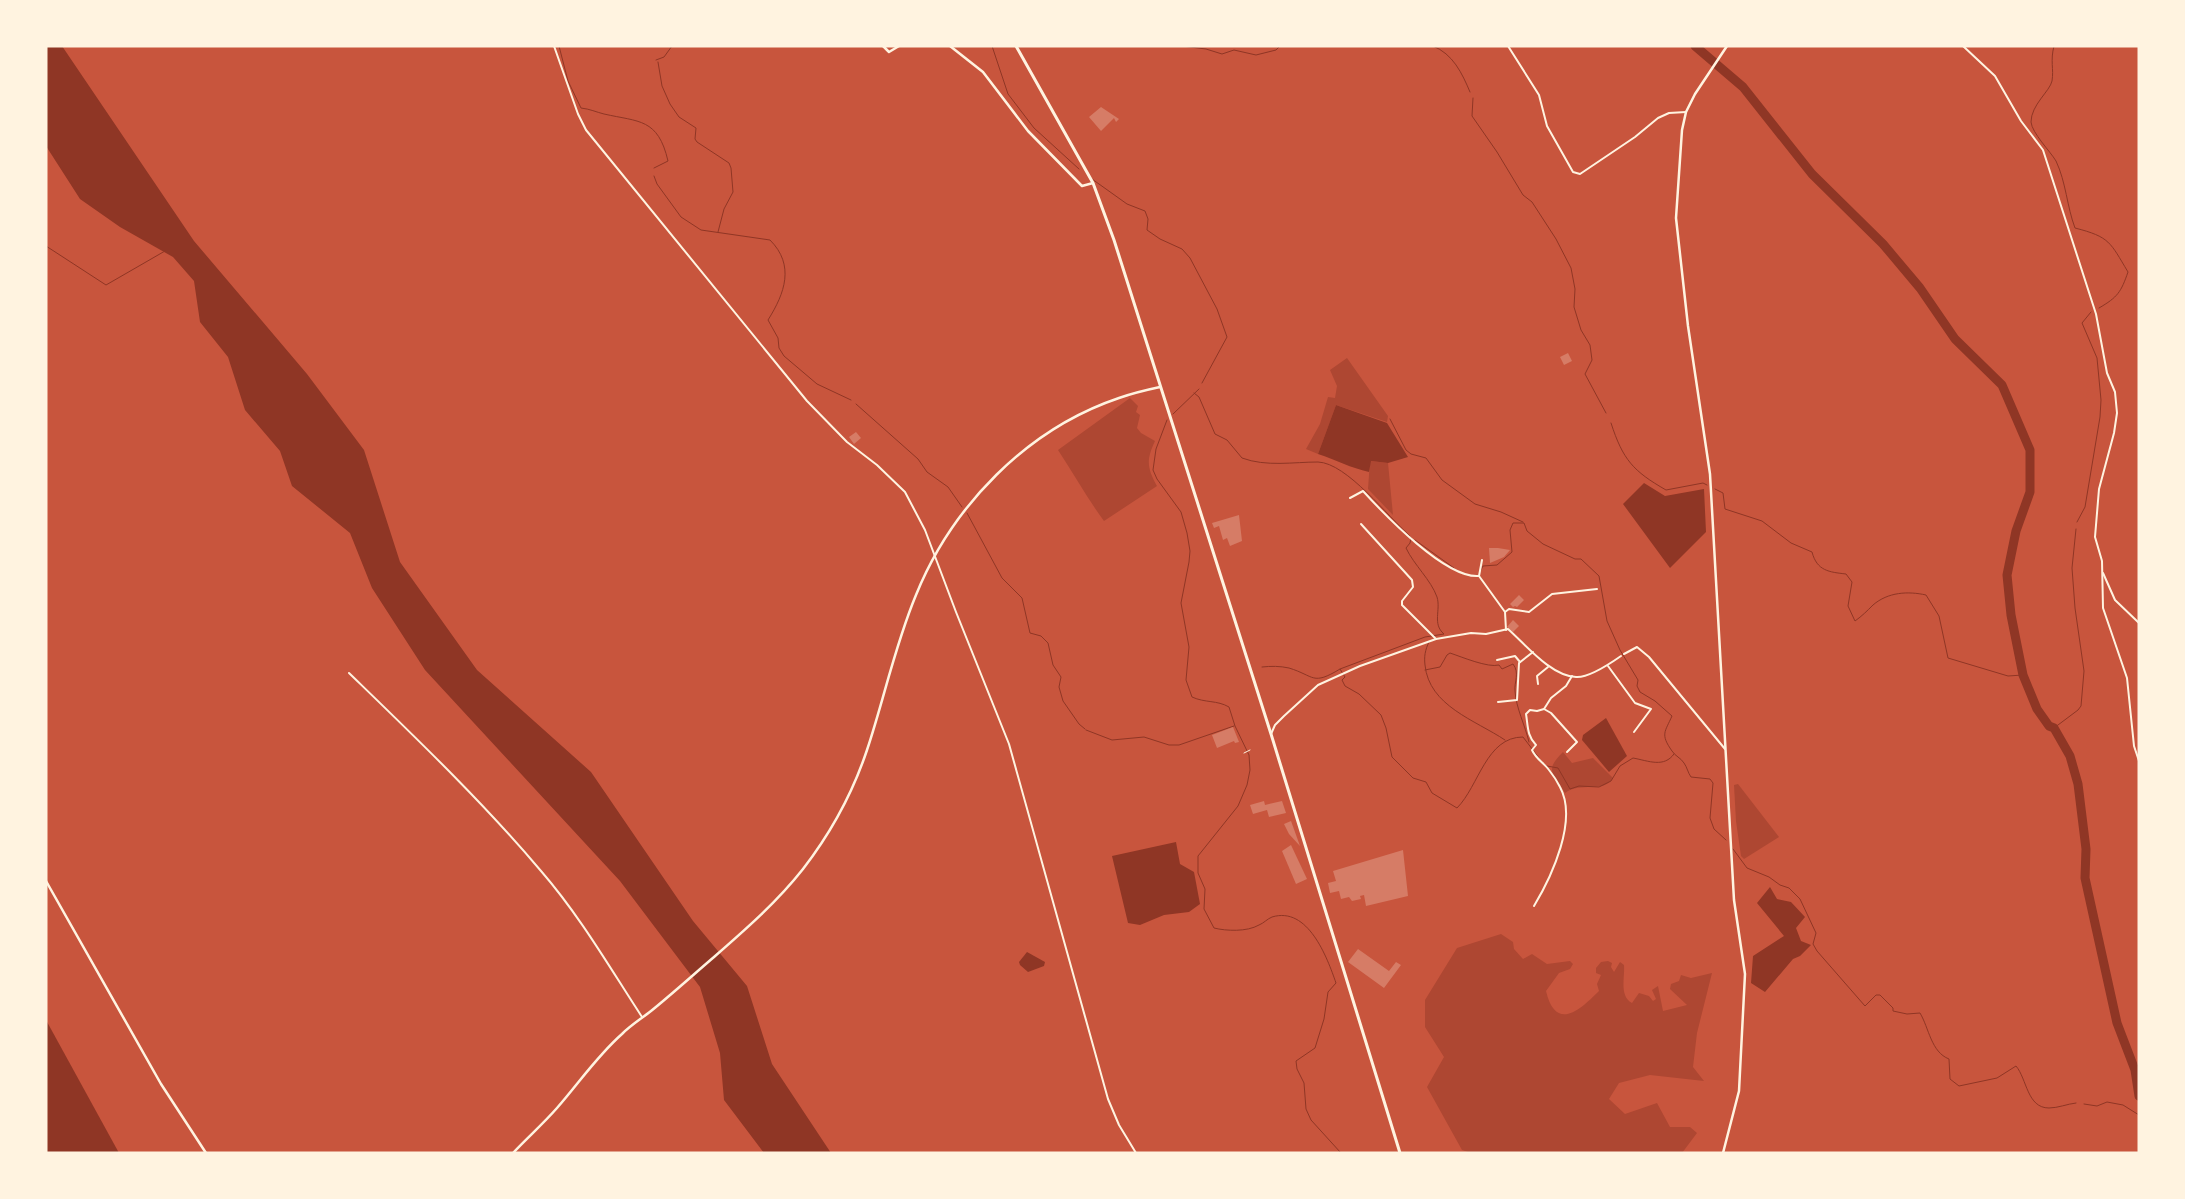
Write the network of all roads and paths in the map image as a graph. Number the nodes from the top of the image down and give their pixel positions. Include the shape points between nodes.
1 (554, 46) edge
2 (883, 46) edge
3 (899, 46) edge
4 (950, 46) edge
5 (1016, 46) edge
6 (1508, 46) edge
7 (1728, 46) edge
8 (1963, 46) edge
9 (1686, 112) junction
10 (1093, 183) junction
11 (1160, 387) junction
12 (1350, 498) dead end
13 (1361, 524) dead end
14 (934, 557) junction
15 (1482, 560) dead end
16 (2102, 572) junction
17 (1479, 576) junction
18 (1597, 589) dead end
19 (1504, 612) junction
20 (2139, 623) edge
21 (1506, 630) junction
22 (1436, 639) junction
23 (1533, 652) junction
24 (1497, 660) dead end
25 (1520, 662) junction
26 (1608, 666) junction
27 (1548, 667) junction
28 (349, 673) dead end
29 (1572, 676) junction
30 (1538, 684) dead end
31 (1498, 702) dead end
32 (1544, 709) junction
33 (1634, 732) dead end
34 (1271, 734) junction
35 (1725, 749) junction
36 (1250, 750) dead end
37 (1244, 752) dead end
38 (1567, 752) dead end
39 (2139, 761) edge
40 (46, 881) edge
41 (1534, 906) dead end
42 (642, 1017) junction
43 (206, 1153) edge
44 (513, 1153) edge
45 (1136, 1153) edge
46 (1400, 1153) edge
47 (1723, 1153) edge

1 - 14 street via 586,130 807,401 841,437 905,492 925,530
2 - 3 street via 888,52
4 - 10 street via 983,72 1028,131 1082,186
5 - 10 main road
6 - 9 street via 1539,95 1547,126 1573,172 1580,174 1668,112
7 - 9 street
8 - 16 street via 1995,76 2021,121 2043,150 2096,314 2117,413 2099,489 2095,536
9 - 35 street via 1676,218 1710,474
10 - 11 main road
11 - 14 street via 1097,407 1057,428 1024,451 993,476 966,508
11 - 34 main road
12 - 17 street via 1363,491 1418,544 1456,571
13 - 22 street via 1412,580 1413,587 1402,605
14 - 42 street via 916,595 866,752 838,816 804,868 778,899
14 - 45 street via 1010,744 1108,1099
15 - 17 street
16 - 20 street via 2115,600
16 - 39 street via 2103,608 2127,678 2134,746
17 - 19 street
18 - 19 street via 1552,594 1529,612 1510,609
19 - 21 street
21 - 22 street
21 - 23 street
22 - 34 street via 1318,685 1284,716
23 - 25 street
23 - 27 street
24 - 25 street via 1515,656
25 - 31 street via 1517,700
26 - 29 street via 1579,677
26 - 33 street via 1635,703 1651,709
26 - 35 street via 1637,647 1649,657
27 - 29 street
27 - 30 street via 1537,676
28 - 42 street via 464,785 542,871
29 - 32 street
32 - 38 street via 1577,742
32 - 41 street via 1530,710 1526,714 1527,730 1536,745 1532,750 1534,755 1549,769 1560,787 1566,818 1555,864
34 - 46 main road
35 - 47 street via 1734,900 1745,974 1739,1091
36 - 37 path
40 - 43 street via 161,1084
42 - 44 street via 591,1065

